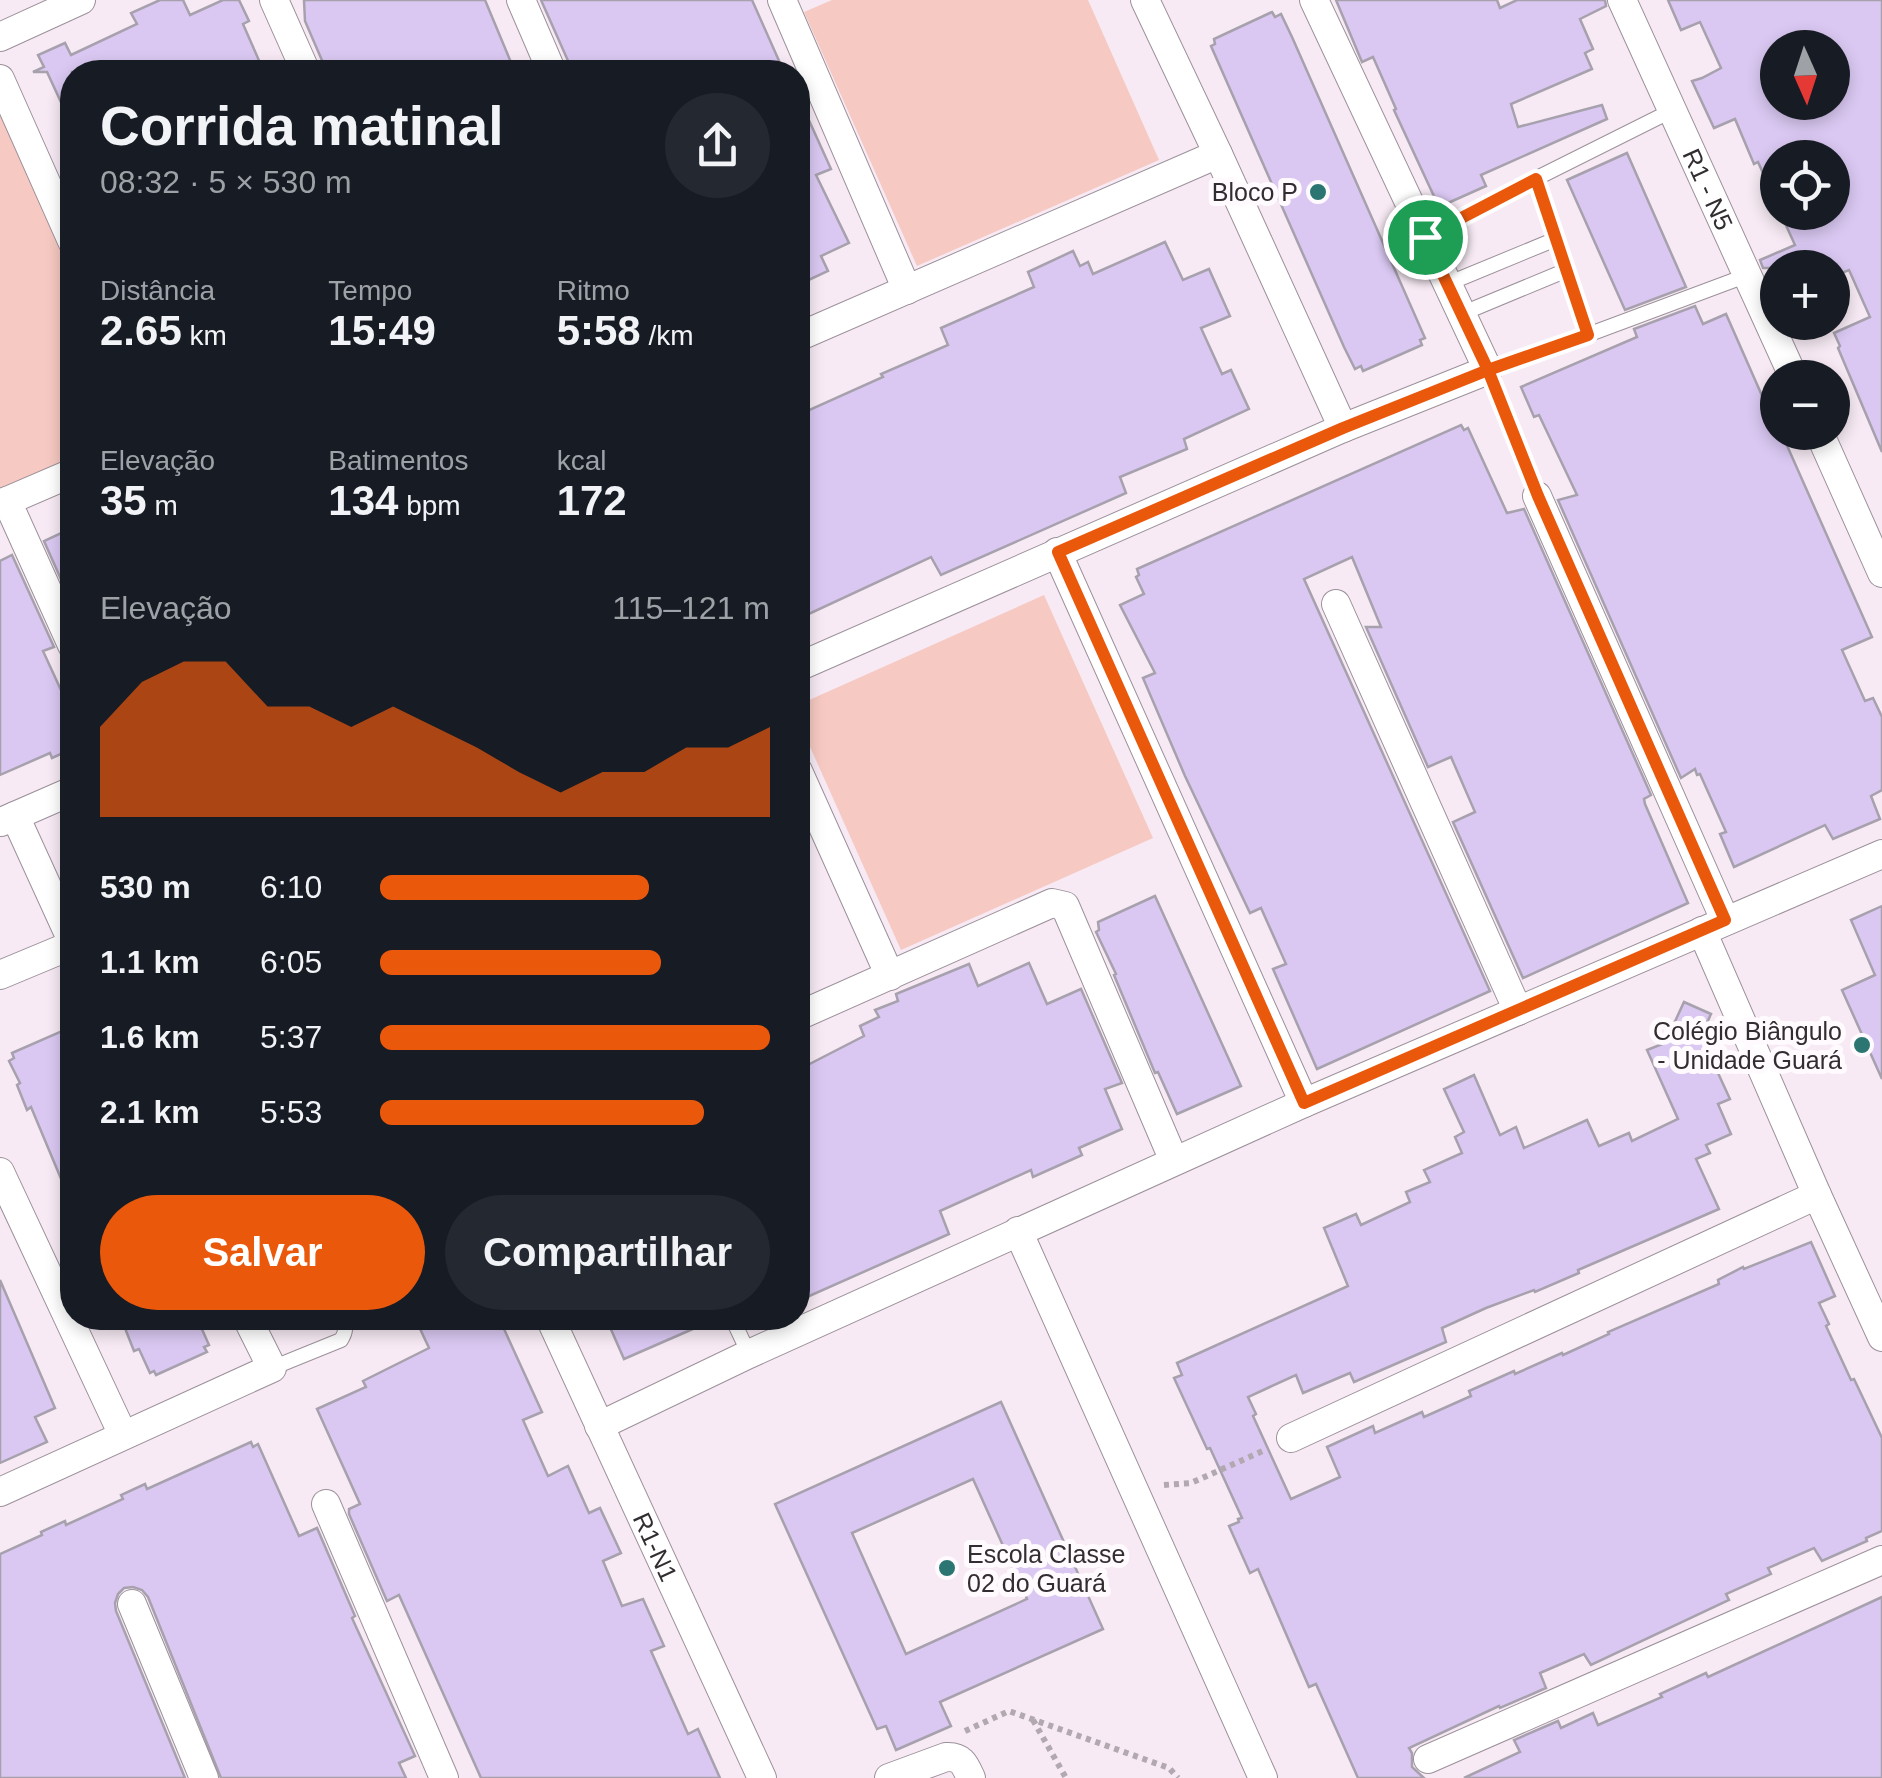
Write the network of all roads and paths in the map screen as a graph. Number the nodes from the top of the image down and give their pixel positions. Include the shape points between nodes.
1 (81, 0) edge
2 (274, 0) edge
3 (521, 0) edge
4 (782, 0) edge
5 (1145, 0) edge
6 (1314, 0) edge
7 (1622, 0) edge
8 (0, 37) edge
9 (301, 60) edge
10 (547, 60) edge
11 (808, 60) edge
12 (810, 65) edge
13 (0, 79) edge
14 (1672, 110) junction
15 (1218, 154) junction
16 (1536, 179) junction
17 (60, 214) edge
18 (1425, 237) junction
19 (1556, 239) junction
20 (1567, 270) junction
21 (1748, 275) junction
22 (1447, 284) junction
23 (907, 290) junction
24 (1461, 314) junction
25 (810, 331) edge
26 (1588, 335) junction
27 (1786, 360) edge
28 (1488, 370) junction
29 (1343, 428) junction
30 (1826, 450) edge
31 (60, 478) edge
32 (1538, 496) joint
33 (4, 502) edge
34 (1058, 552) junction
35 (1882, 573) edge
36 (1336, 604) dead end
37 (60, 621) edge
38 (810, 662) edge
39 (60, 796) edge
40 (810, 798) edge
41 (8, 820) edge
42 (1882, 854) edge
43 (60, 920) edge
44 (1713, 926) junction
45 (60, 948) edge
46 (0, 975) edge
47 (890, 976) junction
48 (810, 1011) edge
49 (1518, 1011) junction
50 (1304, 1103) junction
51 (1174, 1162) junction
52 (0, 1172) edge
53 (1817, 1196) junction
54 (1018, 1230) junction
55 (60, 1300) edge
56 (810, 1326) edge
57 (74, 1330) edge
58 (253, 1330) edge
59 (345, 1330) edge
60 (555, 1330) edge
61 (738, 1330) edge
62 (801, 1330) edge
63 (1882, 1337) edge
64 (749, 1354) junction
65 (272, 1368) junction
66 (599, 1426) junction
67 (123, 1434) junction
68 (1291, 1438) joint
69 (1133, 1488) junction
70 (0, 1492) edge
71 (326, 1504) dead end
72 (1882, 1560) edge
73 (132, 1604) dead end
74 (1032, 1718) junction
75 (963, 1732) dead end
76 (1428, 1759) dead end
77 (204, 1778) edge
78 (444, 1778) edge
79 (762, 1778) edge
80 (889, 1778) edge
81 (971, 1778) edge
82 (1066, 1778) edge
83 (1178, 1778) edge
84 (1262, 1778) edge

1 - 8 street
2 - 9 street
3 - 10 street
4 - 11 street
5 - 15 street
6 - 18 street
7 - 14 street, R1 - N5
12 - 23 street
13 - 17 street
14 - 16 lane
14 - 21 street, R1 - N5
15 - 23 street
15 - 29 street
16 - 18 lane
16 - 19 lane
18 - 22 street
19 - 20 lane
19 - 22 lane
20 - 24 lane
20 - 26 lane
21 - 26 lane
21 - 27 street, R1 - N5
22 - 24 street
23 - 25 street
24 - 28 street
26 - 28 lane
28 - 29 street
28 - 32 path
29 - 34 street
30 - 35 street
31 - 33 street
32 - 44 street
33 - 37 street
34 - 38 street
34 - 50 street
36 - 49 street
39 - 41 street
40 - 47 street
41 - 43 street
42 - 44 street
44 - 49 street
44 - 53 street
45 - 46 street
47 - 48 street
47 - 51 street via 1052,903 1065,906
49 - 50 street
50 - 51 street
51 - 54 street
52 - 55 street
53 - 63 street
53 - 68 street
54 - 56 street
54 - 69 street
57 - 67 street
58 - 65 street
59 - 65 lane via 341,1340
60 - 66 street, R1-N1
61 - 64 lane
62 - 64 street
64 - 66 street
65 - 67 street
66 - 79 street, R1-N1
67 - 70 street
68 - 69 path via 1191,1483
69 - 84 street
71 - 78 street
72 - 76 street
73 - 77 street
74 - 75 path via 1010,1711
74 - 82 path
74 - 83 path via 1169,1768
80 - 81 street via 946,1757 964,1762

